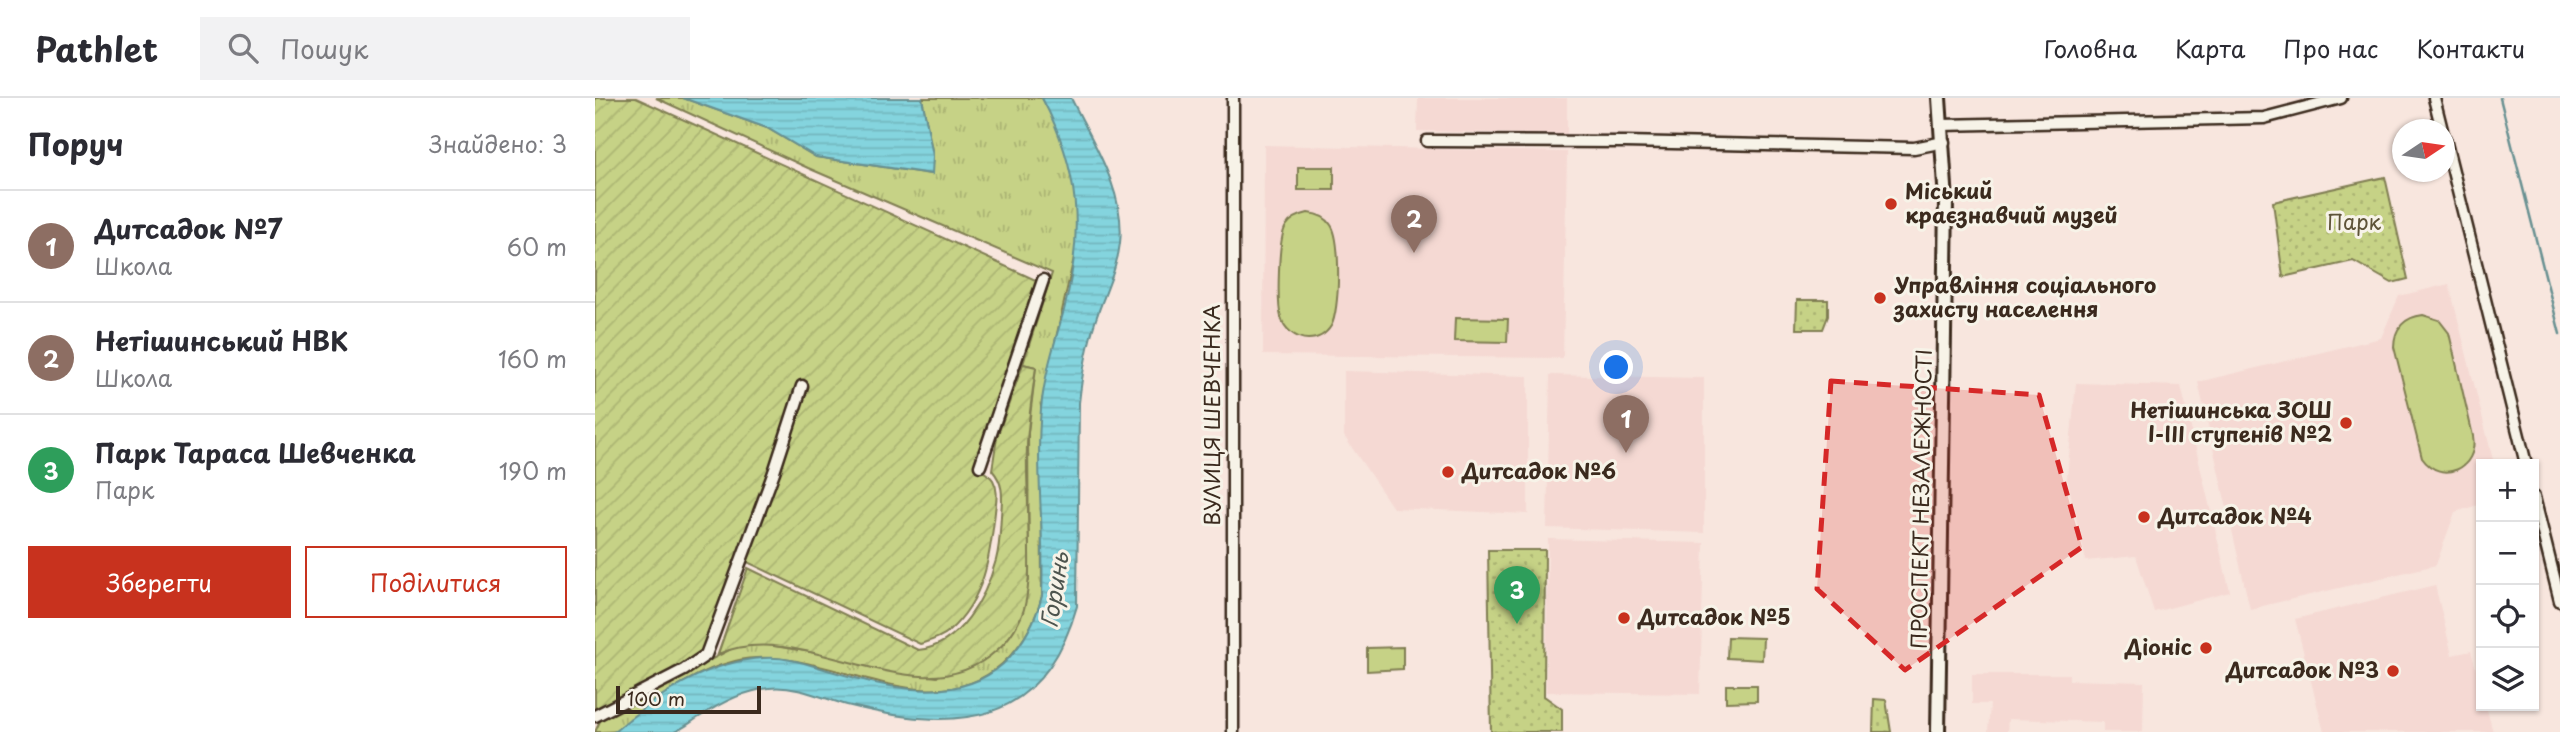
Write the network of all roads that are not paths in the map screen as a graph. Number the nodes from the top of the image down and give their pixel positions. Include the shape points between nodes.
1 (1233, 98) edge
2 (1939, 98) edge
3 (2341, 98) edge
4 (2434, 98) edge
5 (2439, 119) edge
6 (1942, 125) junction
7 (1427, 141) dead end
8 (1944, 142) junction
9 (2455, 179) edge
10 (1043, 280) dead end
11 (802, 386) dead end
12 (2525, 459) edge
13 (980, 466) dead end
14 (2539, 517) edge
15 (2560, 601) edge
16 (595, 716) edge
17 (1233, 732) edge
18 (1938, 732) edge

1 - 17 street, ВУЛИЦЯ ШЕВЧЕНКА
2 - 6 main road, ПРОСПЕКТ НЕЗАЛЕЖНОСТІ
3 - 6 street via 2264,118
4 - 5 street
6 - 8 main road, ПРОСПЕКТ НЕЗАЛЕЖНОСТІ
7 - 8 street via 1914,148
8 - 18 main road, ПРОСПЕКТ НЕЗАЛЕЖНОСТІ
9 - 12 street
10 - 13 street
11 - 16 street via 706,656
14 - 15 street

